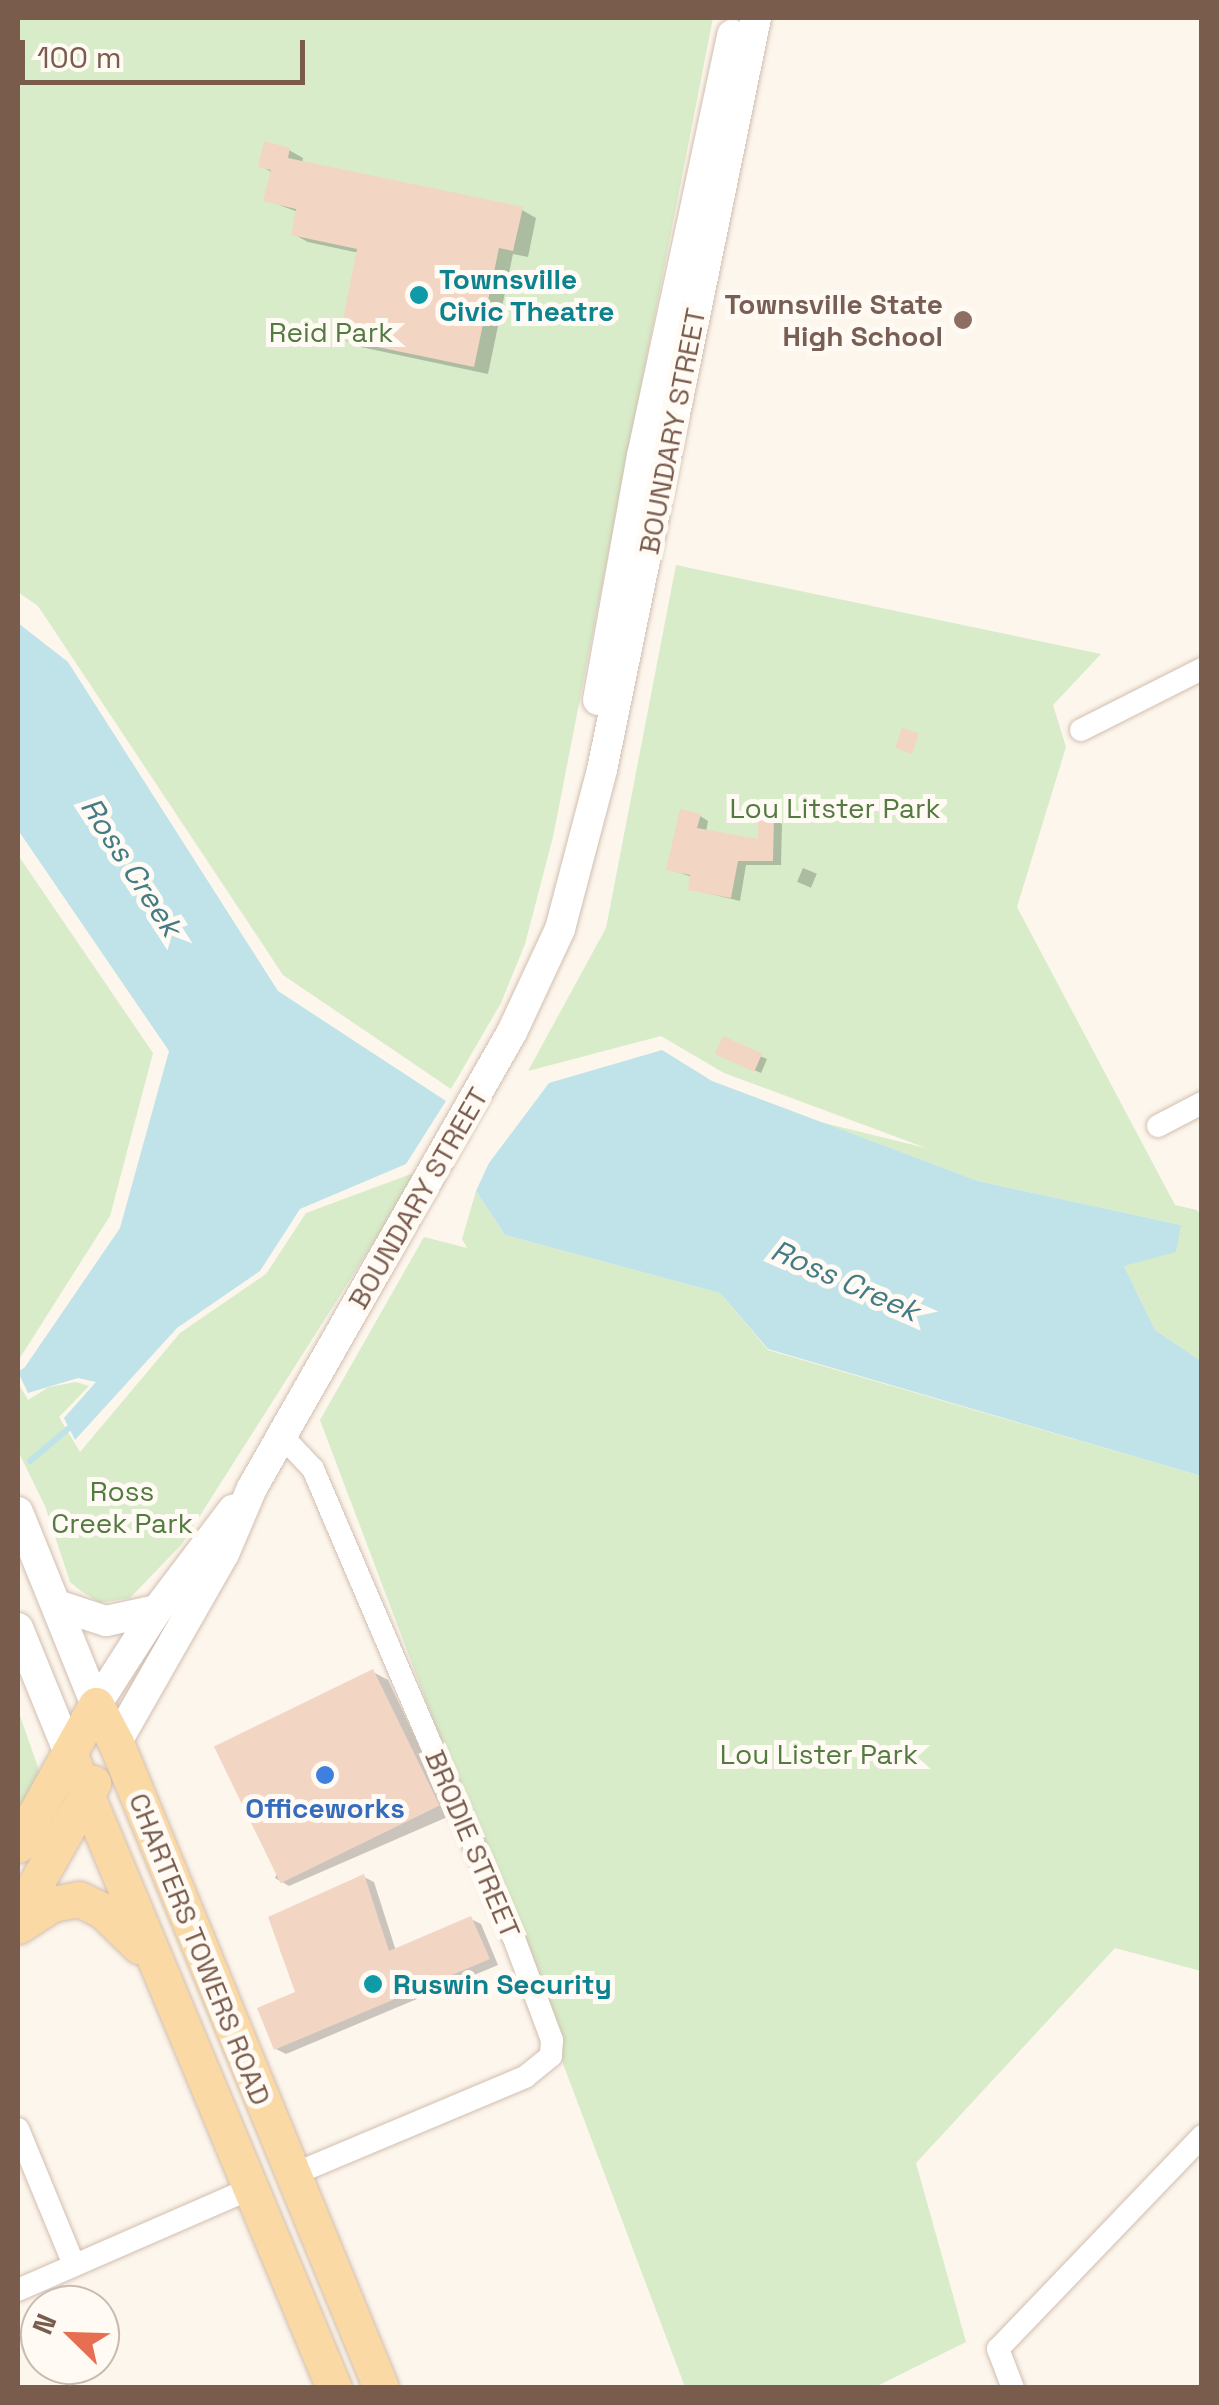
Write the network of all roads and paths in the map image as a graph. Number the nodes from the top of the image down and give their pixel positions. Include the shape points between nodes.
1 (736, 18) edge
2 (756, 18) edge
3 (1202, 670) edge
4 (1081, 730) dead end
5 (583, 842) junction
6 (1202, 1104) edge
7 (1158, 1126) dead end
8 (282, 1436) junction
9 (252, 1488) junction
10 (18, 1512) edge
11 (57, 1606) junction
12 (157, 1610) junction
13 (18, 1628) edge
14 (96, 1705) junction
15 (116, 1743) junction
16 (69, 1753) junction
17 (84, 1797) junction
18 (18, 1845) edge
19 (18, 1915) edge
20 (18, 1926) edge
21 (150, 1958) junction
22 (18, 2129) edge
23 (1202, 2136) edge
24 (292, 2175) junction
25 (251, 2188) junction
26 (74, 2264) junction
27 (18, 2290) edge
28 (334, 2388) edge
29 (380, 2388) edge
30 (1013, 2388) edge

1 - 5 main road, BOUNDARY STREET via 614,597 587,767
2 - 5 main road, BOUNDARY STREET via 636,614
3 - 4 street
5 - 8 main road, BOUNDARY STREET via 560,929 520,1018
6 - 7 street
8 - 9 main road, BOUNDARY STREET
8 - 24 street, BRODIE STREET via 313,1469 552,2040 551,2056 525,2077
9 - 12 main road, BOUNDARY STREET
9 - 15 main road, BOUNDARY STREET via 224,1554
10 - 11 main road, CHARTERS TOWERS ROAD
11 - 12 main road via 106,1621
11 - 14 main road, CHARTERS TOWERS ROAD
12 - 14 main road, BOUNDARY STREET
13 - 16 main road, CHARTERS TOWERS ROAD
14 - 15 main road, CHARTERS TOWERS ROAD
14 - 16 main road
15 - 17 main road
15 - 24 main road, CHARTERS TOWERS ROAD
16 - 17 main road, CHARTERS TOWERS ROAD
16 - 18 main road
17 - 19 main road
17 - 21 main road, CHARTERS TOWERS ROAD
20 - 21 main road via 60,1901 87,1901
21 - 25 main road, CHARTERS TOWERS ROAD
22 - 26 street
23 - 30 street via 998,2349
24 - 29 main road, CHARTERS TOWERS ROAD
25 - 26 street
25 - 28 main road, CHARTERS TOWERS ROAD
26 - 27 street

